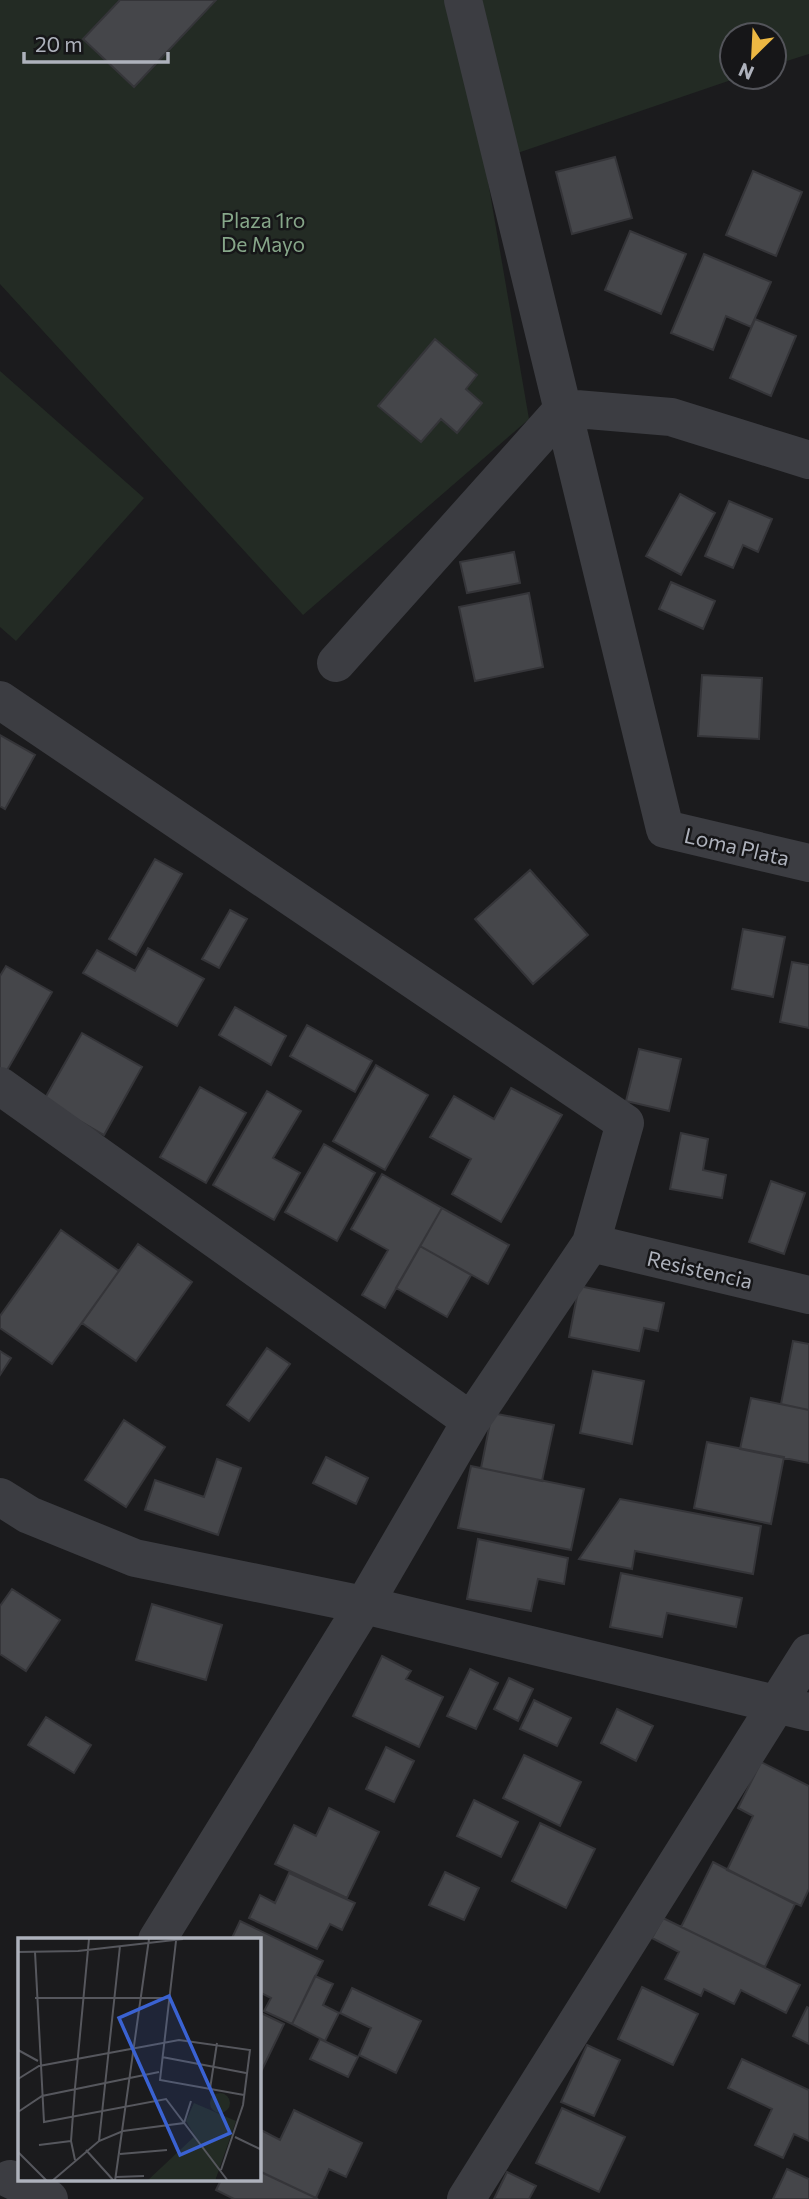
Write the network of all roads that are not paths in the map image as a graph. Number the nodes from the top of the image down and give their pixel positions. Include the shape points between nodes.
1 (463, 0) edge
2 (564, 408) junction
3 (809, 460) edge
4 (336, 663) dead end
5 (3, 710) edge
6 (809, 863) edge
7 (0, 1086) edge
8 (591, 1243) junction
9 (809, 1295) edge
10 (471, 1421) junction
11 (0, 1497) edge
12 (364, 1605) junction
13 (809, 1653) edge
14 (793, 1708) edge
15 (158, 1938) edge
16 (10, 2179) edge
17 (48, 2199) edge
18 (466, 2199) edge

1 - 2 street
2 - 3 street via 671,417
2 - 4 street
2 - 6 street, Loma Plata via 665,829
5 - 8 street via 625,1124
7 - 10 street
8 - 9 street, Resistencia
8 - 10 street
10 - 12 street
11 - 12 street via 29,1515 135,1558
12 - 14 street
12 - 15 street
13 - 14 street
14 - 18 street
16 - 17 street

